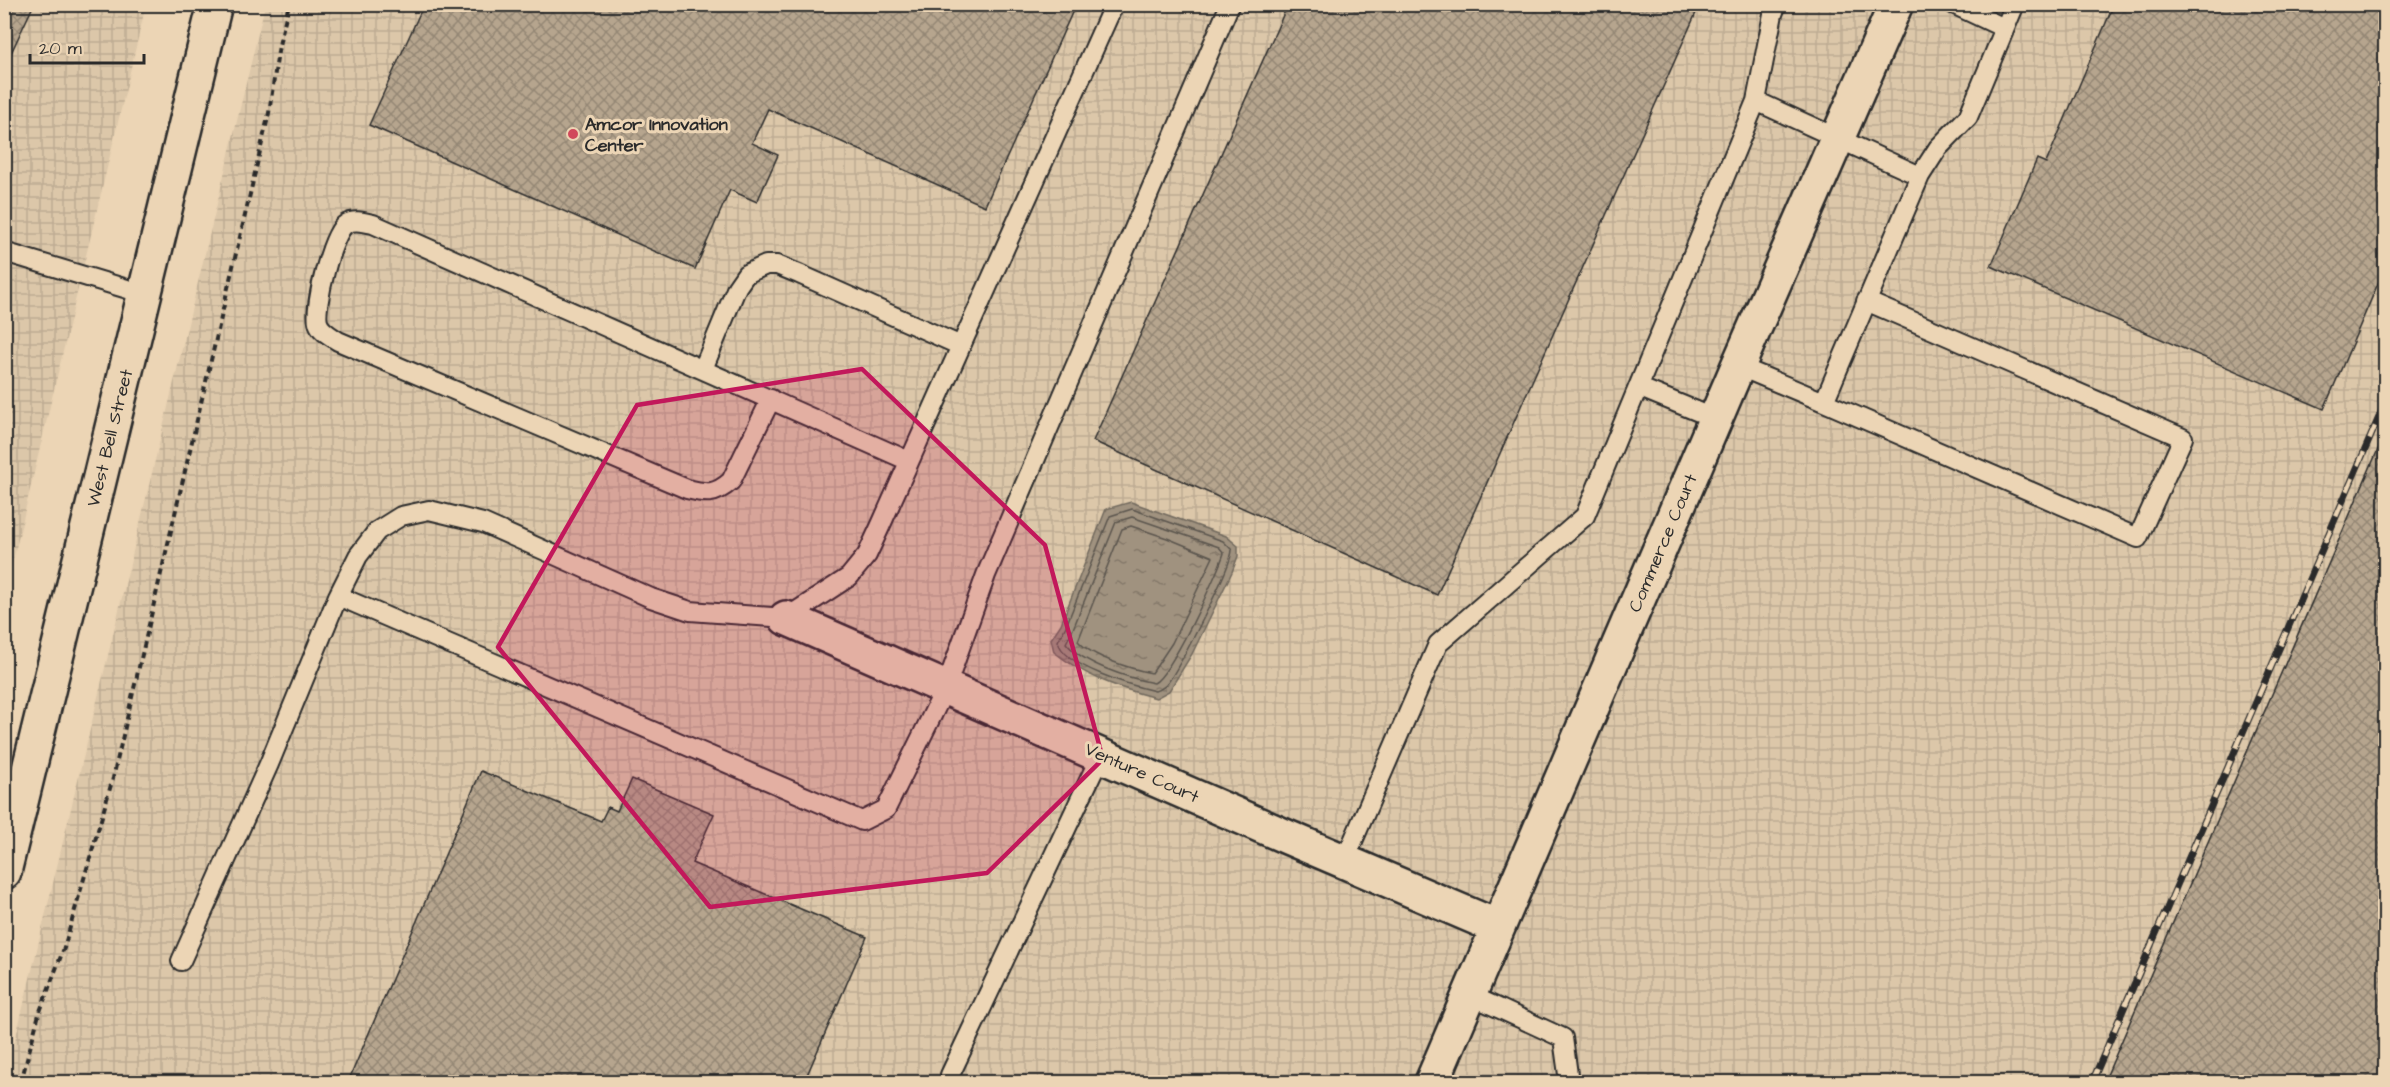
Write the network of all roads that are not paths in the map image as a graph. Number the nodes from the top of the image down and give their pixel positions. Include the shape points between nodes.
1 (215, 4) edge
2 (1114, 4) edge
3 (1230, 4) edge
4 (1777, 4) edge
5 (1896, 4) edge
6 (1953, 4) edge
7 (2015, 4) edge
8 (2004, 28) junction
9 (1756, 101) junction
10 (1838, 138) junction
11 (1920, 176) junction
12 (4, 252) edge
13 (144, 294) junction
14 (1866, 301) junction
15 (961, 346) junction
16 (1738, 366) junction
17 (703, 369) junction
18 (1638, 387) junction
19 (771, 399) junction
20 (1824, 402) junction
21 (1716, 419) junction
22 (909, 461) junction
23 (338, 596) junction
24 (786, 618) junction
25 (946, 687) junction
26 (1101, 755) junction
27 (1344, 862) junction
28 (4, 872) edge
29 (1498, 927) junction
30 (182, 961) dead end
31 (1470, 995) junction
32 (950, 1074) dead end
33 (1432, 1083) edge
34 (1569, 1083) edge

1 - 13 street, West Bell Street
2 - 15 lane
3 - 25 lane via 986,575
4 - 9 lane
5 - 10 street, Commerce Court
6 - 8 lane
7 - 8 lane
8 - 11 lane via 1968,117 1938,147
9 - 10 lane
9 - 18 lane
10 - 11 lane
10 - 16 street, Commerce Court
11 - 14 lane
12 - 13 lane
13 - 28 street, West Bell Street
14 - 20 lane
14 - 20 lane via 2182,438 2138,538
15 - 17 lane via 799,274 766,265 746,274 737,288
15 - 22 lane
16 - 20 lane
16 - 21 street, Commerce Court
17 - 19 lane
17 - 19 lane via 373,224 345,224 331,246 318,308 318,322 324,332 687,489 720,491 731,481
18 - 21 lane
18 - 27 lane via 1585,516 1438,644
19 - 22 lane
21 - 29 street, Commerce Court
22 - 24 lane via 867,555 849,578
23 - 24 lane via 358,556 377,531 401,516 429,510 483,523 651,598 690,611
23 - 25 lane via 862,821 886,809
23 - 30 lane
24 - 25 street, Venture Court
25 - 26 street, Venture Court
26 - 27 street, Venture Court
26 - 32 lane
27 - 29 street, Venture Court
29 - 31 street, Commerce Court
31 - 33 street, Commerce Court
31 - 34 lane via 1563,1038

